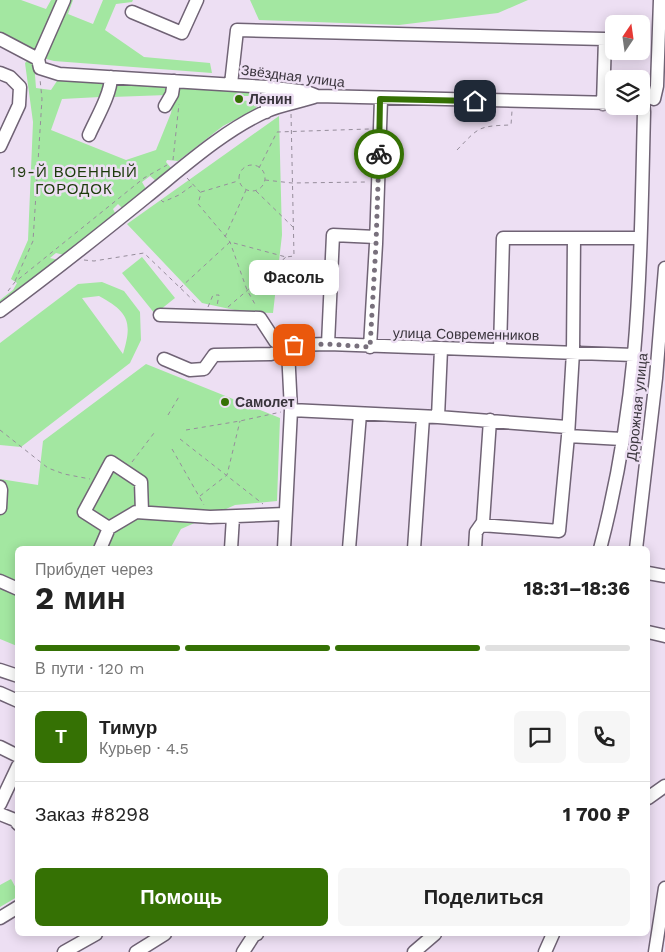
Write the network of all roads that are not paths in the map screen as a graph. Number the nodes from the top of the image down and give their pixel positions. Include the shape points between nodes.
1 (64, 0) edge
2 (197, 0) edge
3 (660, 0) edge
4 (132, 12) dead end
5 (0, 39) edge
6 (39, 64) junction
7 (607, 70) edge
8 (0, 73) edge
9 (111, 77) junction
10 (174, 81) junction
11 (231, 84) junction
12 (267, 87) junction
13 (317, 96) junction
14 (380, 99) junction
15 (654, 99) edge
16 (605, 104) edge
17 (165, 106) dead end
18 (266, 112) junction
19 (89, 135) dead end
20 (0, 146) edge
21 (376, 237) junction
22 (574, 238) junction
23 (640, 238) junction
24 (665, 268) edge
25 (0, 311) edge
26 (160, 315) dead end
27 (328, 344) junction
28 (370, 347) junction
29 (441, 349) junction
30 (288, 350) junction
31 (500, 350) junction
32 (573, 352) junction
33 (634, 355) junction
34 (164, 359) dead end
35 (291, 410) junction
36 (360, 414) junction
37 (423, 416) junction
38 (438, 417) junction
39 (490, 420) junction
40 (568, 432) junction
41 (622, 439) junction
42 (0, 487) edge
43 (0, 508) edge
44 (142, 512) junction
45 (285, 514) junction
46 (234, 517) junction
47 (481, 525) junction
48 (109, 528) junction
49 (101, 546) edge
50 (231, 546) edge
51 (284, 546) edge
52 (349, 546) edge
53 (414, 546) edge
54 (475, 546) edge
55 (601, 546) edge
56 (636, 546) edge
57 (650, 573) edge
58 (665, 576) edge
59 (0, 581) edge
60 (15, 588) edge
61 (650, 632) edge
62 (665, 636) edge
63 (0, 670) edge
64 (15, 675) edge
65 (0, 693) edge
66 (15, 700) edge
67 (0, 748) edge
68 (15, 755) edge
69 (15, 772) edge
70 (665, 786) edge
71 (650, 797) edge
72 (0, 804) edge
73 (0, 814) edge
74 (15, 820) edge
75 (665, 888) edge
76 (15, 910) edge
77 (0, 918) edge
78 (162, 936) edge
79 (253, 936) edge
80 (433, 936) edge
81 (552, 936) edge
82 (79, 938) edge
83 (64, 952) edge
84 (136, 952) edge
85 (243, 952) edge
86 (414, 952) edge
87 (545, 952) edge
88 (655, 952) edge

1 - 6 street
2 - 4 street via 182,33
3 - 15 street
5 - 6 street, Звёздная улица
6 - 9 street, Звёздная улица via 59,74
7 - 11 street via 605,39 237,30
8 - 20 street via 20,87 19,105
9 - 10 street, Звёздная улица
9 - 19 street
10 - 11 street, Звёздная улица
10 - 17 street via 172,94
11 - 12 street, Звёздная улица
12 - 13 street, Звёздная улица
12 - 18 street
13 - 14 street, Звёздная улица
13 - 18 street
14 - 16 street, Звёздная улица
14 - 21 street
15 - 23 street via 644,112
18 - 25 street via 234,129
21 - 27 street via 333,235
21 - 28 street
22 - 23 street
22 - 31 street via 503,238
22 - 32 street
23 - 33 street
24 - 56 street, Дорожная улица
26 - 30 street via 260,318 275,341
27 - 28 street, улица Современников
27 - 30 street, улица Современников via 294,345
28 - 29 street, улица Современников
29 - 31 street, улица Современников
29 - 38 street
30 - 34 street, улица Современников via 271,354 214,355 204,369 190,370
30 - 35 street
31 - 32 street, улица Современников
32 - 33 street, улица Современников
32 - 40 street
33 - 41 street
35 - 36 street
35 - 45 street
36 - 37 street
36 - 52 street
37 - 38 street
37 - 53 street
38 - 39 street
39 - 40 street
39 - 47 street
40 - 41 street
40 - 47 street via 559,532
41 - 55 street
42 - 43 street
44 - 46 street
44 - 48 street via 136,512
44 - 48 street via 141,482 111,462 84,512
45 - 46 street
45 - 51 street
46 - 50 street
47 - 54 street via 476,532
48 - 49 street
57 - 58 street
59 - 60 street
61 - 62 street
63 - 64 street
65 - 66 street
67 - 68 street
69 - 72 street
70 - 71 street
73 - 74 street
75 - 88 street
76 - 77 street
78 - 84 street
79 - 85 street
80 - 86 street
81 - 87 street
82 - 83 street

